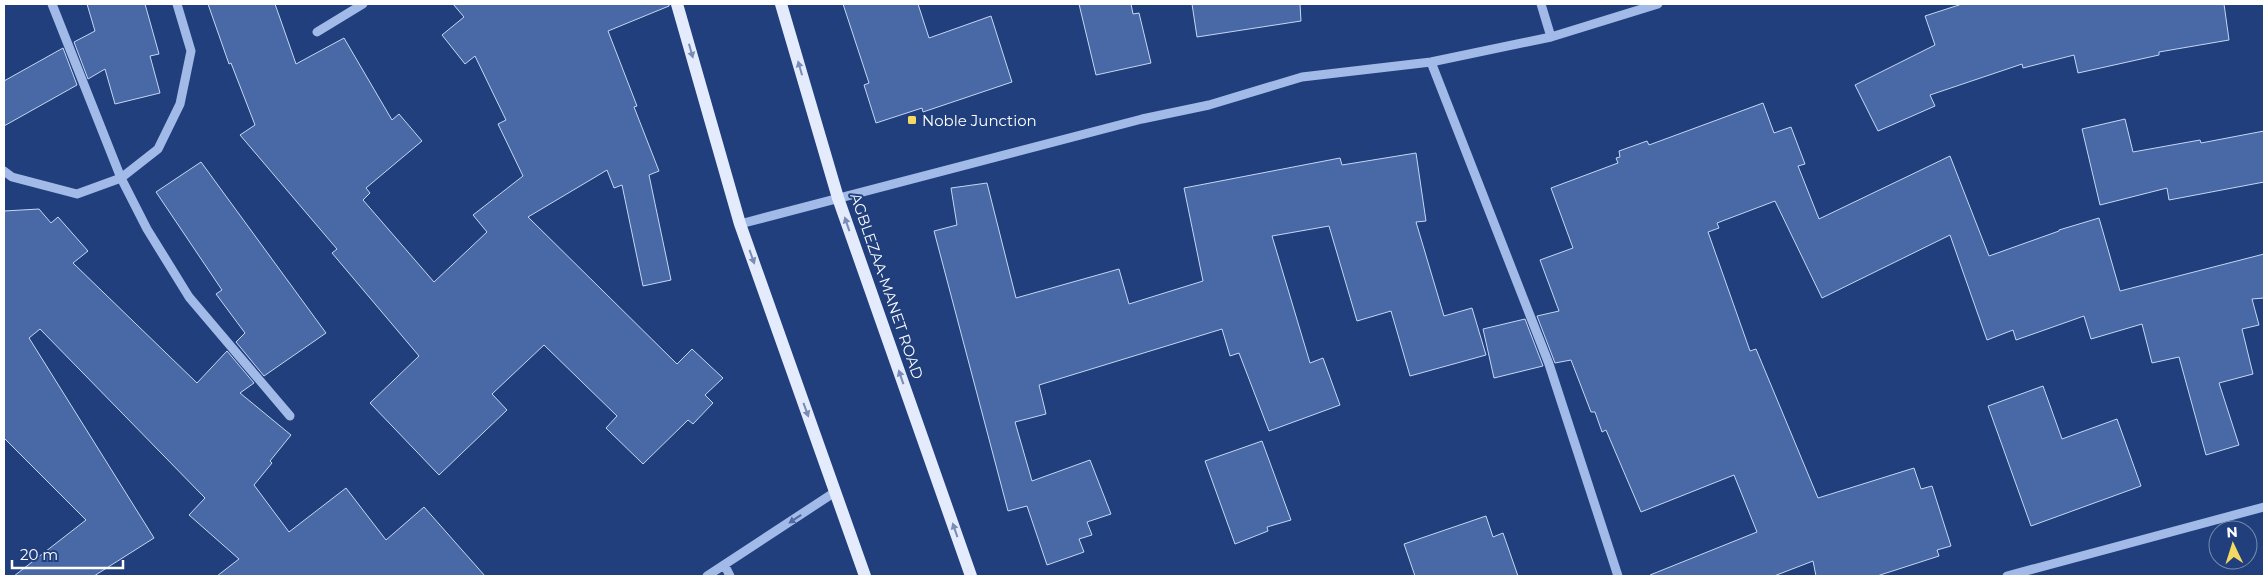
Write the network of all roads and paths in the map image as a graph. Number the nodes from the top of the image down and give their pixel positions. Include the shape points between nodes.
1 (52, 4) edge
2 (177, 4) edge
3 (363, 4) edge
4 (677, 4) edge
5 (781, 4) edge
6 (1542, 4) edge
7 (1658, 4) edge
8 (317, 32) dead end
9 (1551, 37) junction
10 (1430, 62) junction
11 (4, 171) edge
12 (121, 178) junction
13 (838, 198) junction
14 (740, 224) junction
15 (290, 416) dead end
16 (835, 492) junction
17 (2264, 508) edge
18 (725, 566) junction
19 (707, 576) edge
20 (730, 576) edge
21 (865, 576) edge
22 (972, 576) edge
23 (1618, 576) edge
24 (2007, 576) edge

1 - 12 street
2 - 12 street via 191,51 180,104 158,149
3 - 8 street
4 -> 14 main road
13 -> 5 main road, AGBLEZAA-MANET ROAD
6 - 9 street
7 - 9 street
9 - 10 street
10 - 13 street via 1302,77 1209,104
10 - 23 street via 1549,364
11 - 12 street via 12,177 77,194
12 - 15 street via 147,229 189,297
13 - 14 street
22 -> 13 main road, AGBLEZAA-MANET ROAD
14 -> 16 main road
16 -> 18 street
16 - 21 main road
17 - 24 street
18 - 19 street
18 - 20 street

